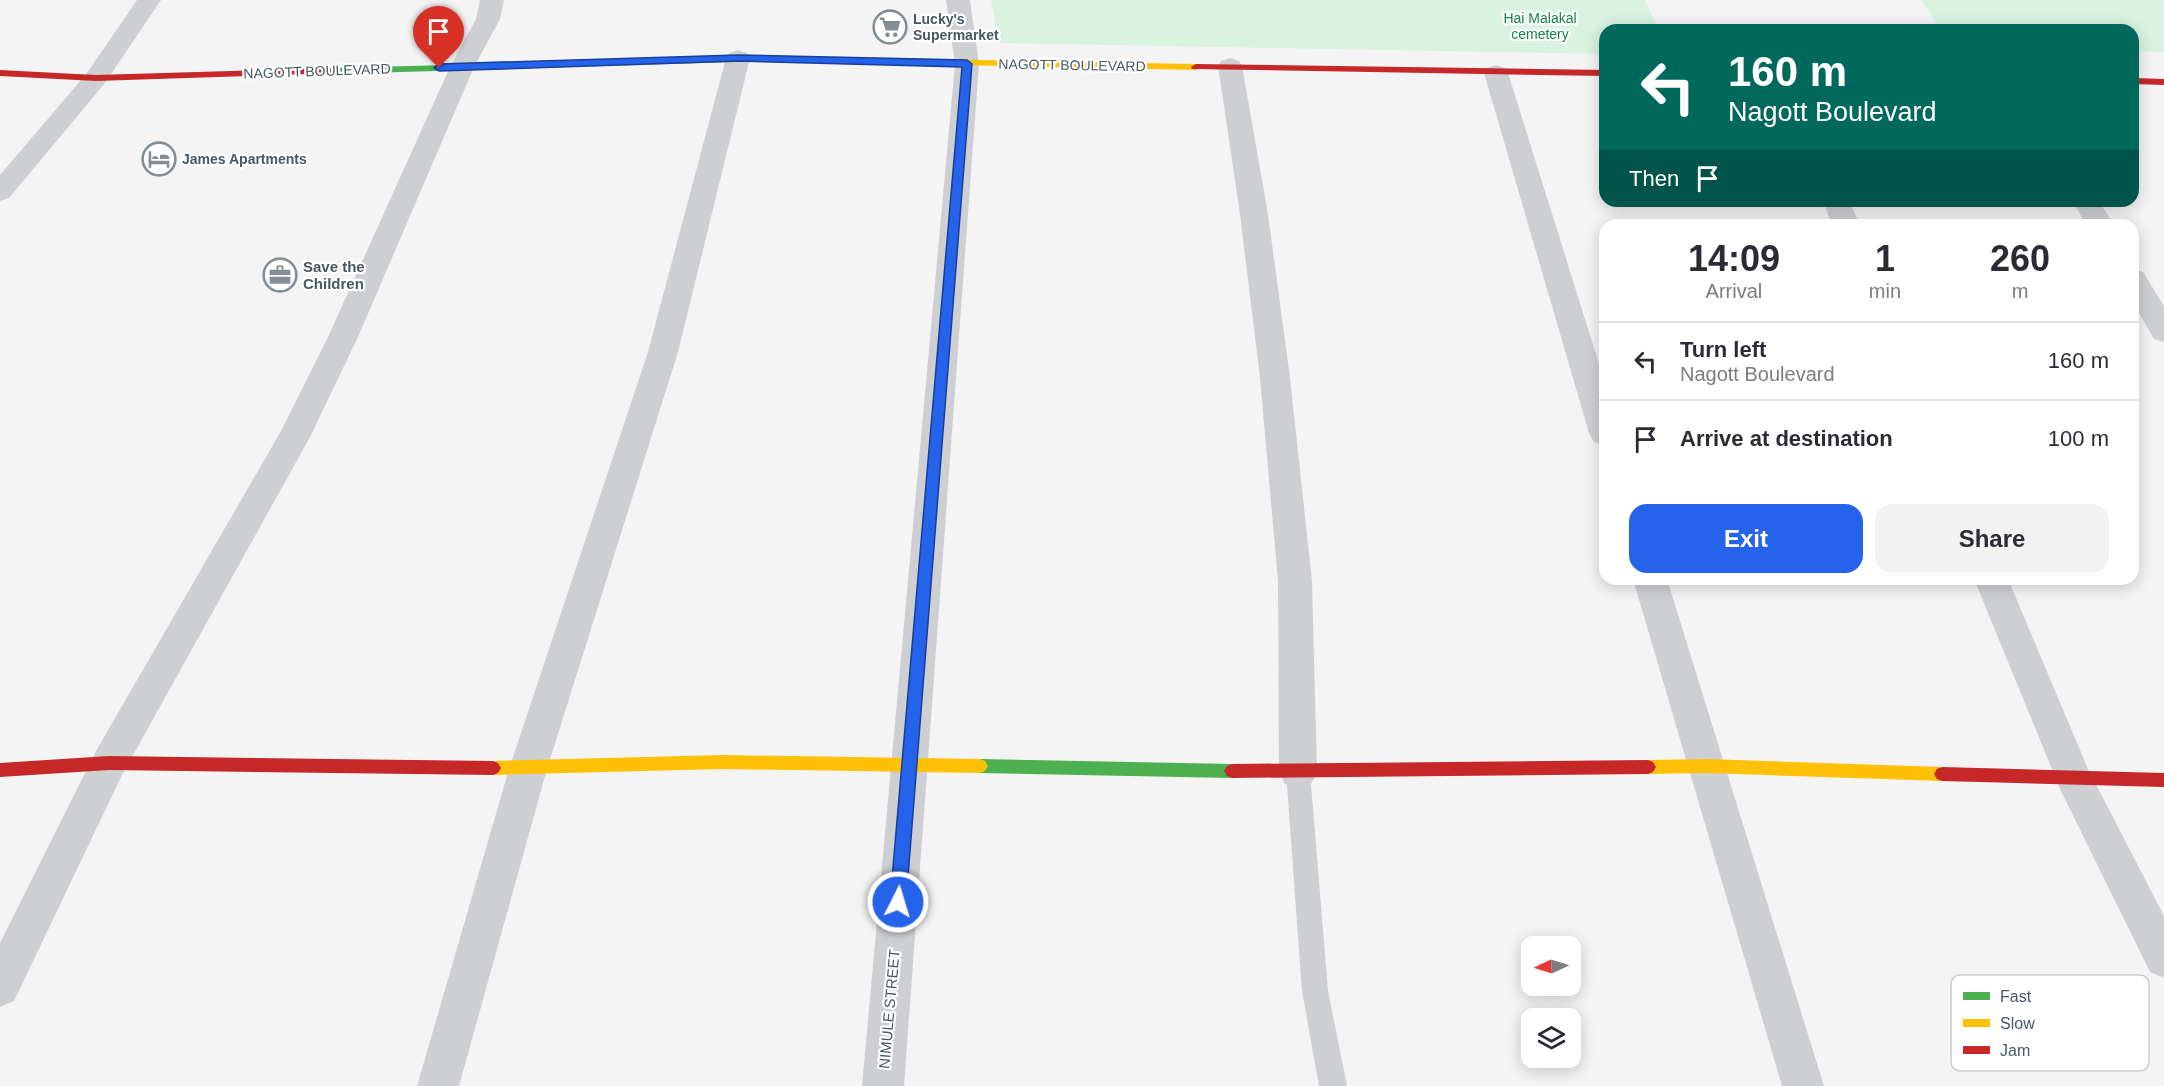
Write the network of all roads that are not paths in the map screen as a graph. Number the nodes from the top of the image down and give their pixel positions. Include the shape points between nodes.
1 (149, 0) edge
2 (492, 0) edge
3 (958, 0) edge
4 (738, 58) junction
5 (967, 64) junction
6 (1230, 66) junction
7 (462, 67) junction
8 (0, 73) edge
9 (1496, 73) junction
10 (1599, 73) edge
11 (96, 78) junction
12 (2139, 81) edge
13 (2164, 82) edge
14 (0, 192) edge
15 (2139, 289) edge
16 (2164, 331) edge
17 (1599, 413) edge
18 (1652, 585) edge
19 (1993, 585) edge
20 (109, 763) junction
21 (910, 765) junction
22 (1706, 766) junction
23 (528, 769) junction
24 (0, 770) edge
25 (1298, 772) junction
26 (2074, 779) junction
27 (2164, 780) edge
28 (2164, 958) edge
29 (0, 987) edge
30 (438, 1086) edge
31 (883, 1086) edge
32 (1333, 1086) edge
33 (1803, 1086) edge

1 - 11 street
2 - 7 street via 488,20
3 - 5 street, NIMULE STREET
4 - 5 street, NAGOTT BOULEVARD
4 - 7 street, NAGOTT BOULEVARD
4 - 23 street via 663,352
5 - 6 street, NAGOTT BOULEVARD
5 - 21 street, NIMULE STREET
6 - 9 street, NAGOTT BOULEVARD
6 - 25 street via 1278,402 1295,580
7 - 11 street, NAGOTT BOULEVARD
7 - 20 street via 343,337 294,436
8 - 11 street, NAGOTT BOULEVARD
9 - 10 street, NAGOTT BOULEVARD
9 - 17 street
11 - 14 street
12 - 13 street
15 - 16 street
18 - 22 street
19 - 26 street
20 - 23 street
20 - 24 street
20 - 29 street
21 - 23 street via 723,762
21 - 25 street
21 - 31 street, NIMULE STREET
22 - 25 street
22 - 26 street
22 - 33 street
23 - 30 street
25 - 32 lane via 1315,991
26 - 27 street
26 - 28 street

